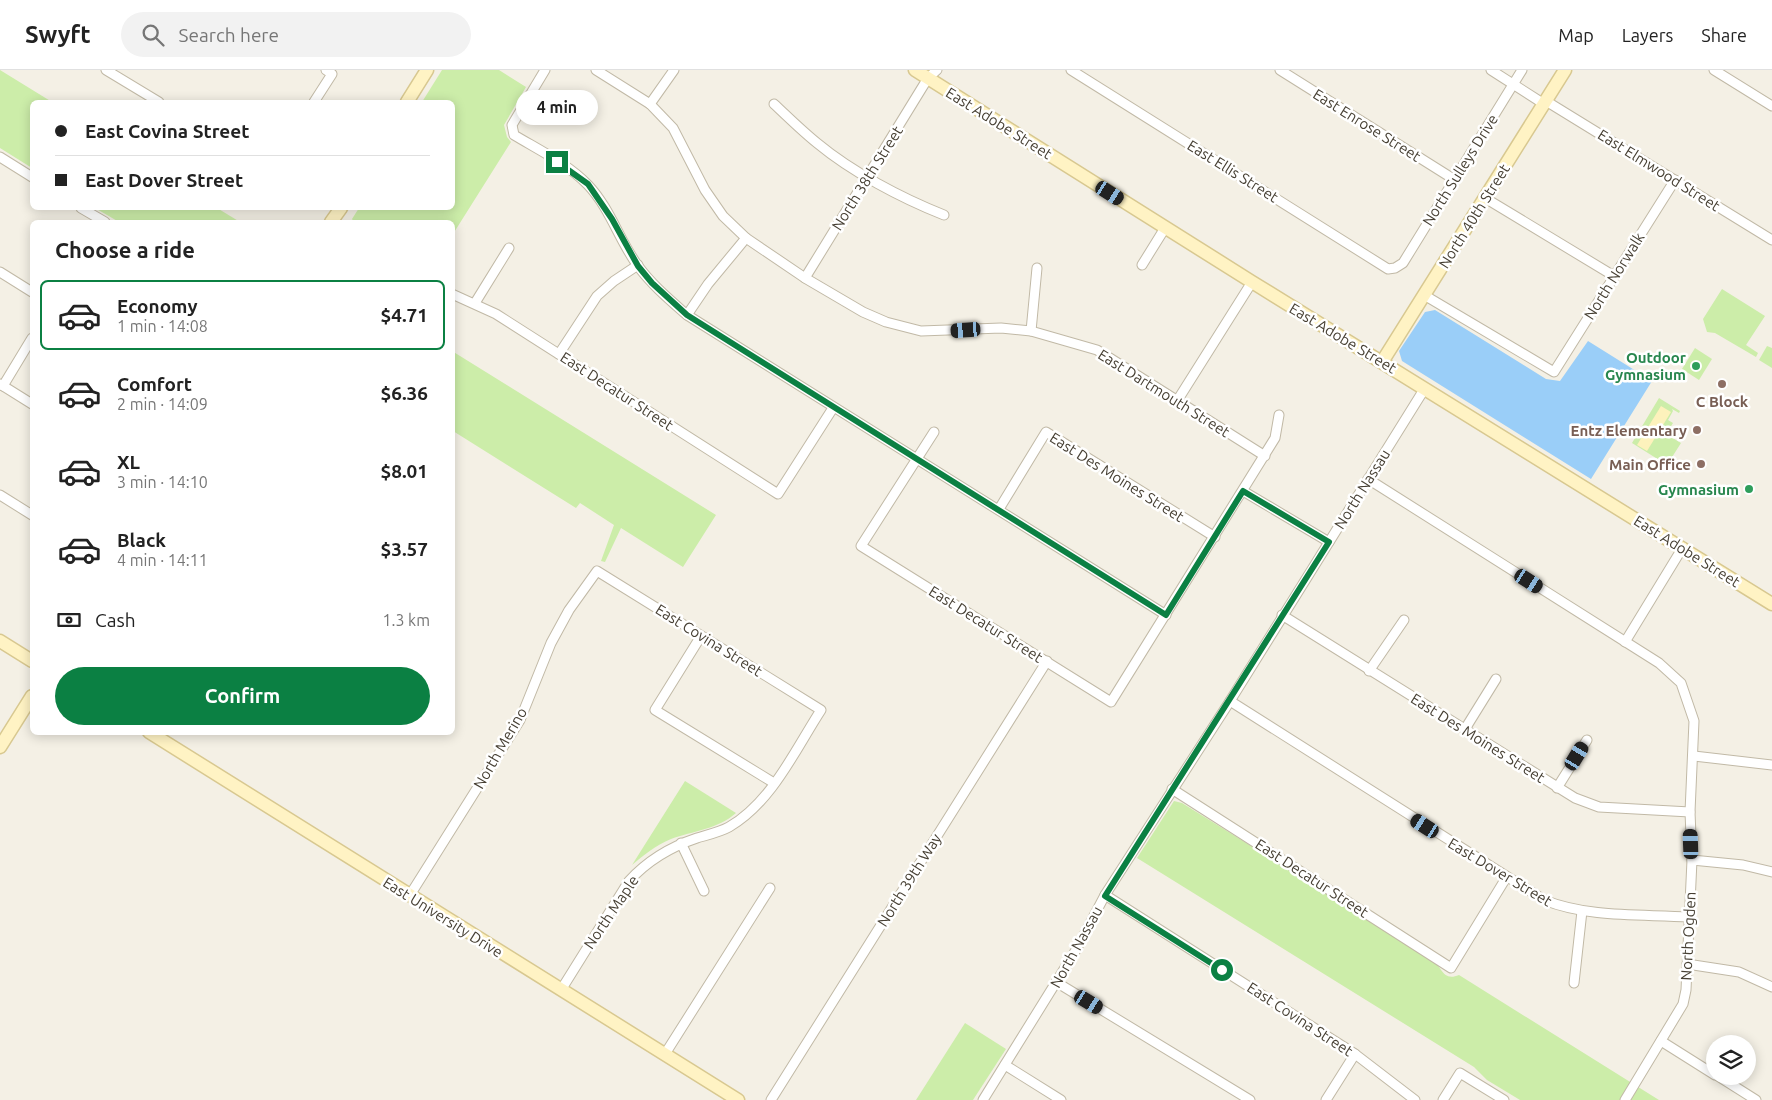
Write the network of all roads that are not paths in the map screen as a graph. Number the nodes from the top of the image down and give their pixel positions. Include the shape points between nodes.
1 (106, 70) edge
2 (427, 70) edge
3 (545, 70) edge
4 (596, 70) edge
5 (674, 70) edge
6 (914, 70) edge
7 (1071, 70) edge
8 (1280, 70) edge
9 (1491, 70) edge
10 (1522, 70) edge
11 (1565, 70) edge
12 (1714, 70) edge
13 (329, 72) edge
14 (931, 73) edge
15 (1514, 84) junction
16 (156, 100) edge
17 (315, 100) edge
18 (408, 100) edge
19 (1545, 102) junction
20 (650, 104) junction
21 (774, 104) dead end
22 (1772, 106) edge
23 (0, 157) edge
24 (30, 176) edge
25 (867, 177) junction
26 (1455, 180) junction
27 (1675, 180) junction
28 (1485, 198) junction
29 (84, 210) edge
30 (944, 215) dead end
31 (102, 220) edge
32 (1165, 228) junction
33 (746, 238) junction
34 (1772, 240) edge
35 (509, 248) dead end
36 (1142, 265) dead end
37 (638, 266) junction
38 (1037, 268) dead end
39 (1395, 268) joint
40 (0, 272) edge
41 (1614, 276) junction
42 (805, 278) junction
43 (1252, 282) junction
44 (30, 291) edge
45 (1424, 294) junction
46 (455, 295) edge
47 (475, 303) junction
48 (687, 315) junction
49 (1031, 331) junction
50 (30, 341) edge
51 (559, 354) junction
52 (1382, 362) junction
53 (1, 385) edge
54 (1425, 388) junction
55 (1177, 401) junction
56 (30, 403) edge
57 (833, 408) junction
58 (1279, 415) dead end
59 (934, 432) dead end
60 (1265, 456) junction
61 (916, 458) junction
62 (1368, 479) junction
63 (1243, 491) junction
64 (0, 495) edge
65 (999, 509) junction
66 (30, 514) edge
67 (1215, 537) junction
68 (1329, 542) junction
69 (1683, 547) junction
70 (597, 571) joint
71 (1772, 604) edge
72 (1166, 615) junction
73 (1282, 615) junction
74 (1404, 620) dead end
75 (701, 636) junction
76 (0, 641) edge
77 (1625, 642) junction
78 (30, 660) edge
79 (1047, 661) junction
80 (1369, 671) junction
81 (1496, 678) dead end
82 (30, 699) edge
83 (1230, 701) junction
84 (821, 710) joint
85 (1464, 730) junction
86 (153, 735) edge
87 (1587, 740) dead end
88 (0, 747) edge
89 (1694, 756) junction
90 (1772, 764) edge
91 (774, 783) junction
92 (1557, 788) junction
93 (1172, 789) junction
94 (1690, 812) junction
95 (681, 843) junction
96 (1692, 860) junction
97 (1772, 872) edge
98 (1506, 878) junction
99 (770, 888) dead end
100 (704, 891) dead end
101 (410, 895) junction
102 (1105, 896) junction
103 (1582, 911) junction
104 (1690, 917) junction
105 (1687, 964) junction
106 (1056, 982) junction
107 (1574, 982) dead end
108 (1772, 987) edge
109 (561, 990) junction
110 (1662, 1041) junction
111 (665, 1054) junction
112 (1355, 1054) junction
113 (1005, 1065) junction
114 (1706, 1069) edge
115 (1732, 1085) edge
116 (738, 1100) edge
117 (771, 1100) edge
118 (983, 1100) edge
119 (1061, 1100) edge
120 (1250, 1100) edge
121 (1326, 1100) edge
122 (1415, 1100) edge
123 (1443, 1100) edge
124 (1504, 1100) edge
125 (1624, 1100) edge
126 (1756, 1100) edge

1 - 16 street
2 - 18 street
3 - 37 street via 512,125 514,135 588,184
4 - 20 street, East Dartmouth Street
5 - 20 street
6 - 14 street, East Adobe Street
7 - 39 street, East Ellis Street via 1388,269
8 - 26 street, East Enrose Street
9 - 15 street, East Elmwood Street
10 - 15 street, North Sulleys Drive
11 - 19 street, North 40th Street
12 - 22 street
13 - 17 street
14 - 25 street, North 38th Street
14 - 32 street, East Adobe Street
15 - 19 street, East Elmwood Street
15 - 26 street, North Sulleys Drive
19 - 27 street, East Elmwood Street
19 - 28 street, North 40th Street
20 - 33 street, East Dartmouth Street via 673,128 705,190 723,216
21 - 25 street via 818,144
23 - 24 street
25 - 30 street
25 - 42 street, North 38th Street
26 - 39 street, North Sulleys Drive via 1403,263
27 - 34 street, East Elmwood Street
27 - 41 street, North Norwalk
28 - 41 street
28 - 45 street, North 40th Street
29 - 31 street
32 - 36 street
32 - 43 street, East Adobe Street
33 - 42 street, East Dartmouth Street
33 - 48 street
35 - 47 street
37 - 48 street
37 - 51 street via 597,296
38 - 49 street
40 - 44 street
41 - 45 street, North Norwalk via 1554,372
42 - 49 street, East Dartmouth Street via 863,312 903,328
43 - 52 street, East Adobe Street
43 - 55 street
45 - 52 street, North 40th Street
46 - 47 street, East Decatur Street
47 - 51 street, East Decatur Street
48 - 57 street
49 - 55 street, East Dartmouth Street via 1098,350
50 - 53 street
51 - 57 street, East Decatur Street via 778,494
52 - 54 street, East Adobe Street
53 - 56 street
54 - 62 street, North Nassau
54 - 69 street, East Adobe Street
55 - 60 street, East Dartmouth Street
57 - 61 street
58 - 60 street via 1275,438
59 - 61 street
60 - 63 street
61 - 65 street
61 - 79 street, East Decatur Street via 861,546
62 - 68 street, North Nassau
62 - 77 street, North Ogden
63 - 67 street
63 - 68 street
64 - 66 street
65 - 67 street, East Des Moines Street via 1046,432
65 - 72 street
67 - 72 street
68 - 73 street, North Nassau
69 - 71 street, East Adobe Street
69 - 77 street
70 - 75 street, East Covina Street
70 - 101 street, North Merino via 569,610 551,643 520,720
72 - 79 street, East Decatur Street via 1111,702
73 - 80 street, East Des Moines Street
73 - 83 street, North Nassau
74 - 80 street
75 - 84 street, East Covina Street
75 - 91 street via 655,710
76 - 78 street
77 - 89 street, North Ogden via 1659,663 1681,683 1694,720
79 - 117 street, North 39th Way
80 - 85 street, East Des Moines Street
81 - 85 street
82 - 88 street
83 - 93 street, North Nassau
83 - 98 street, East Dover Street
84 - 91 street, North Maple
85 - 92 street, East Des Moines Street
86 - 101 street, East University Drive
87 - 92 street
89 - 90 street
89 - 94 street, North Ogden
91 - 95 street, North Maple via 753,811 728,828
92 - 94 street, East Des Moines Street via 1599,807
93 - 98 street, East Decatur Street via 1451,968
93 - 102 street, North Nassau
94 - 96 street, North Ogden
95 - 100 street
95 - 109 street, North Maple via 643,865 629,881
96 - 97 street via 1743,865
96 - 104 street, North Ogden
98 - 103 street, East Dover Street via 1544,900
99 - 111 street
101 - 109 street, East University Drive
102 - 106 street, North Nassau
102 - 112 street, East Covina Street
103 - 104 street, East Dover Street
103 - 107 street
104 - 105 street, North Ogden
105 - 108 street via 1738,972
105 - 110 street, North Ogden via 1683,1004
106 - 113 street, North Nassau
106 - 120 street
109 - 111 street, East University Drive
110 - 114 street
110 - 125 street, North Ogden
111 - 116 street, East University Drive
112 - 121 street
112 - 122 street, East Covina Street
113 - 118 street, North Nassau
113 - 119 street
115 - 126 street
123 - 124 street via 1460,1073

